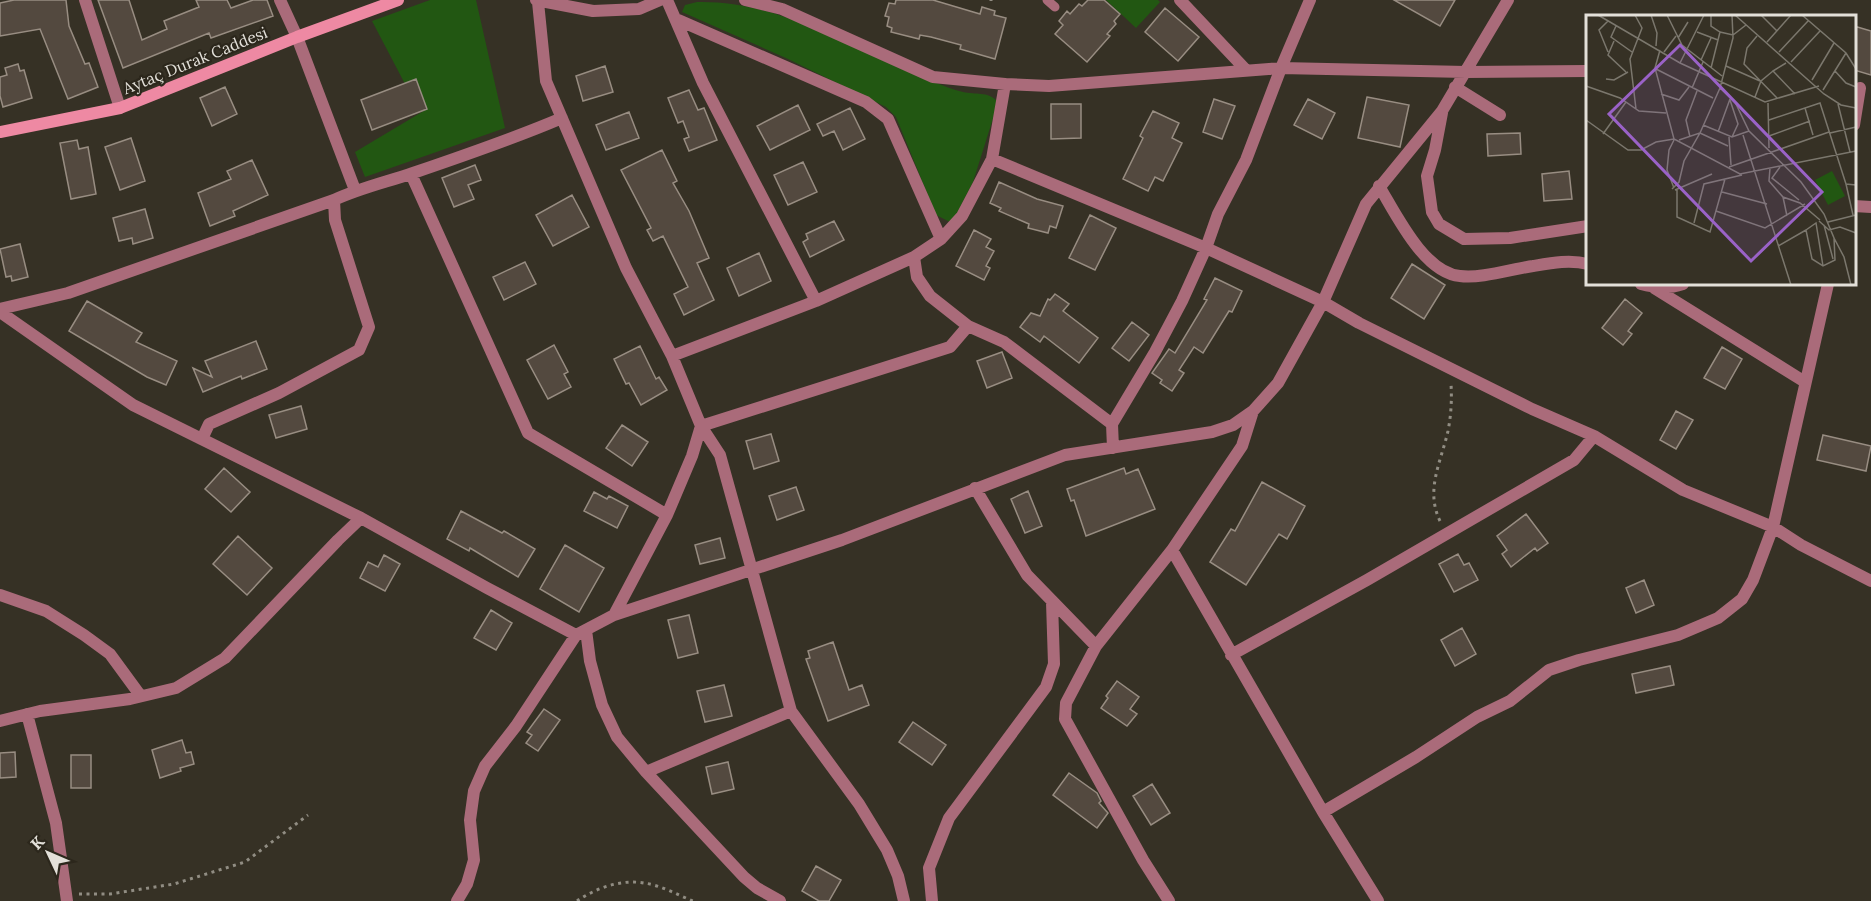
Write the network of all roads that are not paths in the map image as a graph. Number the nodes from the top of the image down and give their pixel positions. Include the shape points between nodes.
1 (85, 0) edge
2 (280, 0) edge
3 (398, 0) edge
4 (660, 0) edge
5 (667, 0) edge
6 (746, 0) edge
7 (1047, 0) edge
8 (1180, 0) edge
9 (1310, 0) edge
10 (1508, 0) edge
11 (537, 1) edge
12 (1055, 7) dead end
13 (676, 19) junction
14 (297, 37) junction
15 (1281, 68) junction
16 (1247, 71) junction
17 (1586, 71) edge
18 (1466, 72) junction
19 (1005, 84) junction
20 (1455, 87) junction
21 (1862, 89) edge
22 (120, 108) junction
23 (1442, 111) junction
24 (1500, 115) dead end
25 (1856, 116) edge
26 (562, 118) junction
27 (0, 132) edge
28 (992, 159) junction
29 (411, 174) junction
30 (1379, 186) junction
31 (355, 190) junction
32 (334, 200) junction
33 (1856, 206) edge
34 (1871, 207) edge
35 (1586, 226) edge
36 (940, 239) junction
37 (1206, 248) junction
38 (914, 257) junction
39 (1586, 264) edge
40 (1644, 285) edge
41 (1680, 285) edge
42 (1827, 285) edge
43 (1654, 288) junction
44 (816, 301) junction
45 (1323, 302) junction
46 (0, 310) edge
47 (968, 326) junction
48 (672, 356) junction
49 (1805, 382) junction
50 (1253, 411) junction
51 (1112, 424) junction
52 (701, 426) junction
53 (1594, 436) junction
54 (202, 439) junction
55 (1113, 448) junction
56 (975, 488) junction
57 (667, 515) junction
58 (361, 518) junction
59 (1773, 527) junction
60 (1172, 550) junction
61 (753, 571) junction
62 (1871, 581) edge
63 (0, 595) edge
64 (1052, 602) junction
65 (614, 615) junction
66 (581, 633) junction
67 (1096, 646) junction
68 (1231, 655) junction
69 (140, 696) junction
70 (791, 711) junction
71 (27, 714) junction
72 (0, 721) edge
73 (646, 772) junction
74 (1323, 812) junction
75 (66, 898) edge
76 (458, 901) edge
77 (780, 901) edge
78 (904, 901) edge
79 (932, 901) edge
80 (1169, 901) edge
81 (1377, 901) edge

1 - 22 street
2 - 14 street
3 - 14 main road, Aytaç Durak Caddesi
4 - 11 street via 639,9 593,11
5 - 13 street
6 - 19 street via 782,9 933,77
7 - 12 lane
8 - 16 street
9 - 15 street
10 - 18 street
11 - 26 street via 546,81
13 - 36 street via 866,102 888,119
13 - 44 street via 703,83
14 - 22 main road, Aytaç Durak Caddesi
14 - 31 street
15 - 16 street
15 - 18 street
15 - 37 street via 1246,160 1218,214
16 - 19 street via 1049,86
17 - 18 street
18 - 20 street
19 - 28 street
20 - 23 street
20 - 24 street
21 - 25 street
22 - 27 main road, Aytaç Durak Caddesi
23 - 30 street
23 - 35 street via 1427,177 1432,212 1439,224 1464,239 1510,238
26 - 29 street
26 - 48 street via 626,268
28 - 36 street via 962,216
28 - 37 street
29 - 31 street
29 - 57 street via 528,433
30 - 39 street via 1403,228 1429,261 1459,277 1554,263
30 - 45 street via 1366,204
31 - 32 street
32 - 46 street via 68,293
32 - 54 street via 335,220 369,327 359,350 279,393 209,424
33 - 34 street
36 - 38 street
37 - 45 street
37 - 51 street via 1171,322
38 - 44 street
38 - 47 street via 917,277 930,296
40 - 43 street
41 - 43 street
42 - 49 street
43 - 49 street
44 - 48 street
45 - 50 street via 1278,383
45 - 53 street via 1532,409
46 - 54 street via 134,405
47 - 51 street via 1004,342
47 - 52 street via 950,347
48 - 52 street
49 - 59 street
50 - 55 street via 1233,425 1212,432
50 - 60 street via 1242,446
51 - 55 street
52 - 57 street
52 - 61 street via 720,455
53 - 59 street via 1683,490
53 - 68 street via 1574,460
54 - 58 street
55 - 56 street via 1065,455
56 - 61 street
56 - 64 street via 1027,575
57 - 65 street
58 - 66 street via 487,588
58 - 69 street via 225,658 176,688
59 - 62 street
59 - 74 street via 1753,580 1742,598 1718,618 1678,635 1549,670 1510,701 1477,717
60 - 67 street
60 - 68 street
61 - 65 street
61 - 70 street
63 - 69 street via 46,611 111,654
64 - 67 street
64 - 79 street via 1054,664 1046,687 949,818 928,868
65 - 66 street
66 - 73 street via 602,705 616,737
66 - 76 street via 485,766 474,791 470,820 474,860
67 - 80 street via 1066,703 1065,719
68 - 74 street
69 - 71 street
70 - 73 street
70 - 78 street via 860,804 887,850
71 - 72 street
71 - 75 street via 56,823
73 - 77 street via 744,877
74 - 81 street

